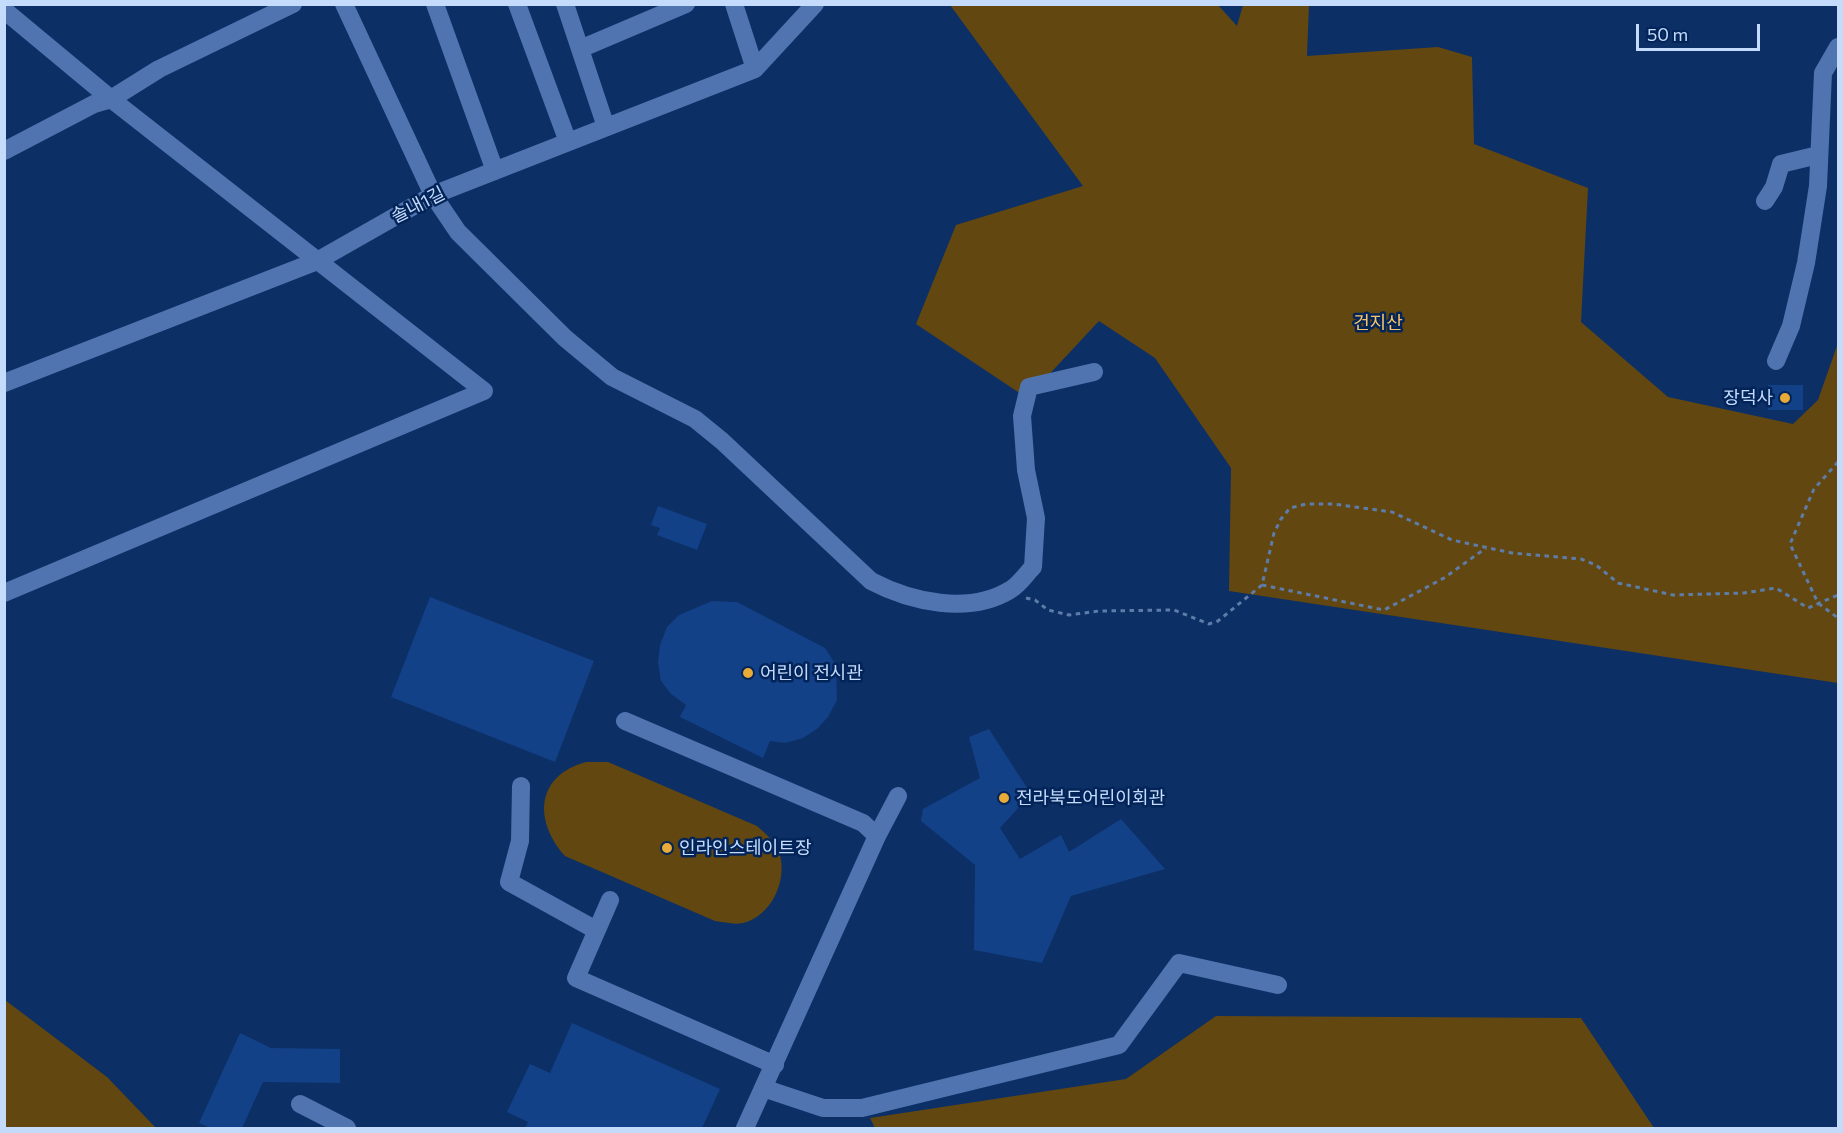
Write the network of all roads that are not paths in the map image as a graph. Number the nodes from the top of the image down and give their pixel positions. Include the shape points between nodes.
1 (293, 4) edge
2 (345, 4) edge
3 (435, 4) edge
4 (517, 4) edge
5 (565, 4) edge
6 (686, 4) edge
7 (734, 4) edge
8 (815, 4) edge
9 (4, 10) edge
10 (1839, 47) edge
11 (580, 49) junction
12 (755, 69) junction
13 (111, 99) junction
14 (606, 127) junction
15 (568, 142) junction
16 (4, 151) edge
17 (1818, 155) junction
18 (495, 171) junction
19 (433, 195) junction
20 (1765, 201) dead end
21 (317, 261) junction
22 (1776, 362) dead end
23 (1094, 372) dead end
24 (4, 383) edge
25 (4, 593) edge
26 (625, 721) dead end
27 (521, 786) dead end
28 (898, 796) dead end
29 (877, 836) junction
30 (610, 900) dead end
31 (596, 930) junction
32 (1278, 985) dead end
33 (775, 1065) junction
34 (764, 1088) junction
35 (300, 1104) dead end
36 (347, 1128) edge
37 (745, 1128) edge

1 - 13 street via 159,69
2 - 19 street
3 - 18 street
4 - 15 street
5 - 11 street
6 - 11 street
7 - 12 street
8 - 12 street, 솔내1길
9 - 13 street
10 - 17 street via 1823,73
11 - 14 street
12 - 14 street, 솔내1길
13 - 16 street
13 - 21 street
14 - 15 street, 솔내1길
15 - 18 street, 솔내1길
17 - 20 street via 1781,164
17 - 22 street via 1818,186 1806,262 1791,326
18 - 19 street, 솔내1길
19 - 21 street, 솔내1길
19 - 23 street via 458,232 565,338 612,377 695,419 871,581 897,594 935,602 982,602 1011,590 1033,567 1036,519 1026,470 1022,416 1029,387
21 - 24 street, 솔내1길
21 - 25 street via 484,391
26 - 29 street via 863,823
27 - 31 street via 520,841 509,882
28 - 29 street
29 - 33 street
30 - 31 street
31 - 33 street via 576,978
32 - 34 street via 1179,963 1119,1045 862,1108 824,1108
33 - 34 street
34 - 37 street
35 - 36 street

